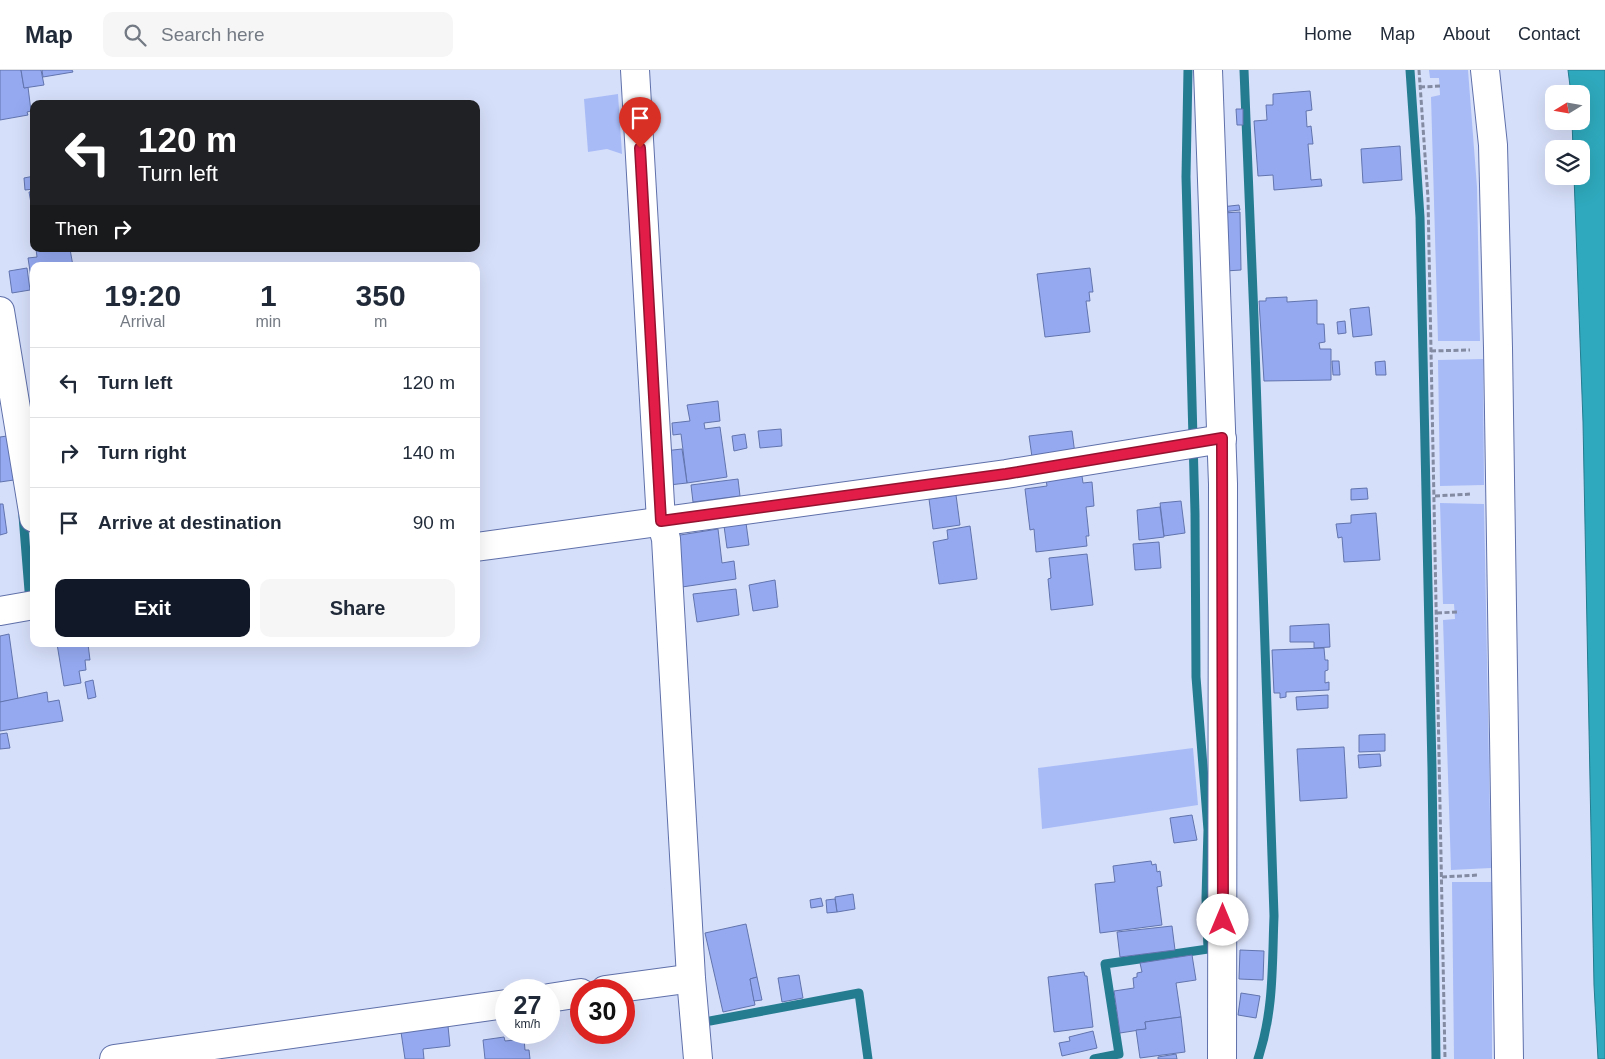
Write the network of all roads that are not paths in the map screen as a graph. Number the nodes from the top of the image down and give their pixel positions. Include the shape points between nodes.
1 (635, 70) edge
2 (1208, 70) edge
3 (1485, 70) edge
4 (0, 311) edge
5 (1202, 442) junction
6 (30, 494) edge
7 (661, 521) junction
8 (480, 546) edge
9 (30, 605) edge
10 (0, 611) edge
11 (679, 980) dead end
12 (635, 986) edge
13 (495, 1006) edge
14 (114, 1059) edge
15 (698, 1059) edge
16 (1222, 1059) edge
17 (1509, 1059) edge

1 - 7 street
2 - 5 street
3 - 17 street via 1493,145 1498,348
4 - 6 street
5 - 7 street via 1006,474
5 - 16 street
7 - 8 street
7 - 15 street via 666,539
9 - 10 street
11 - 12 street
13 - 14 street

